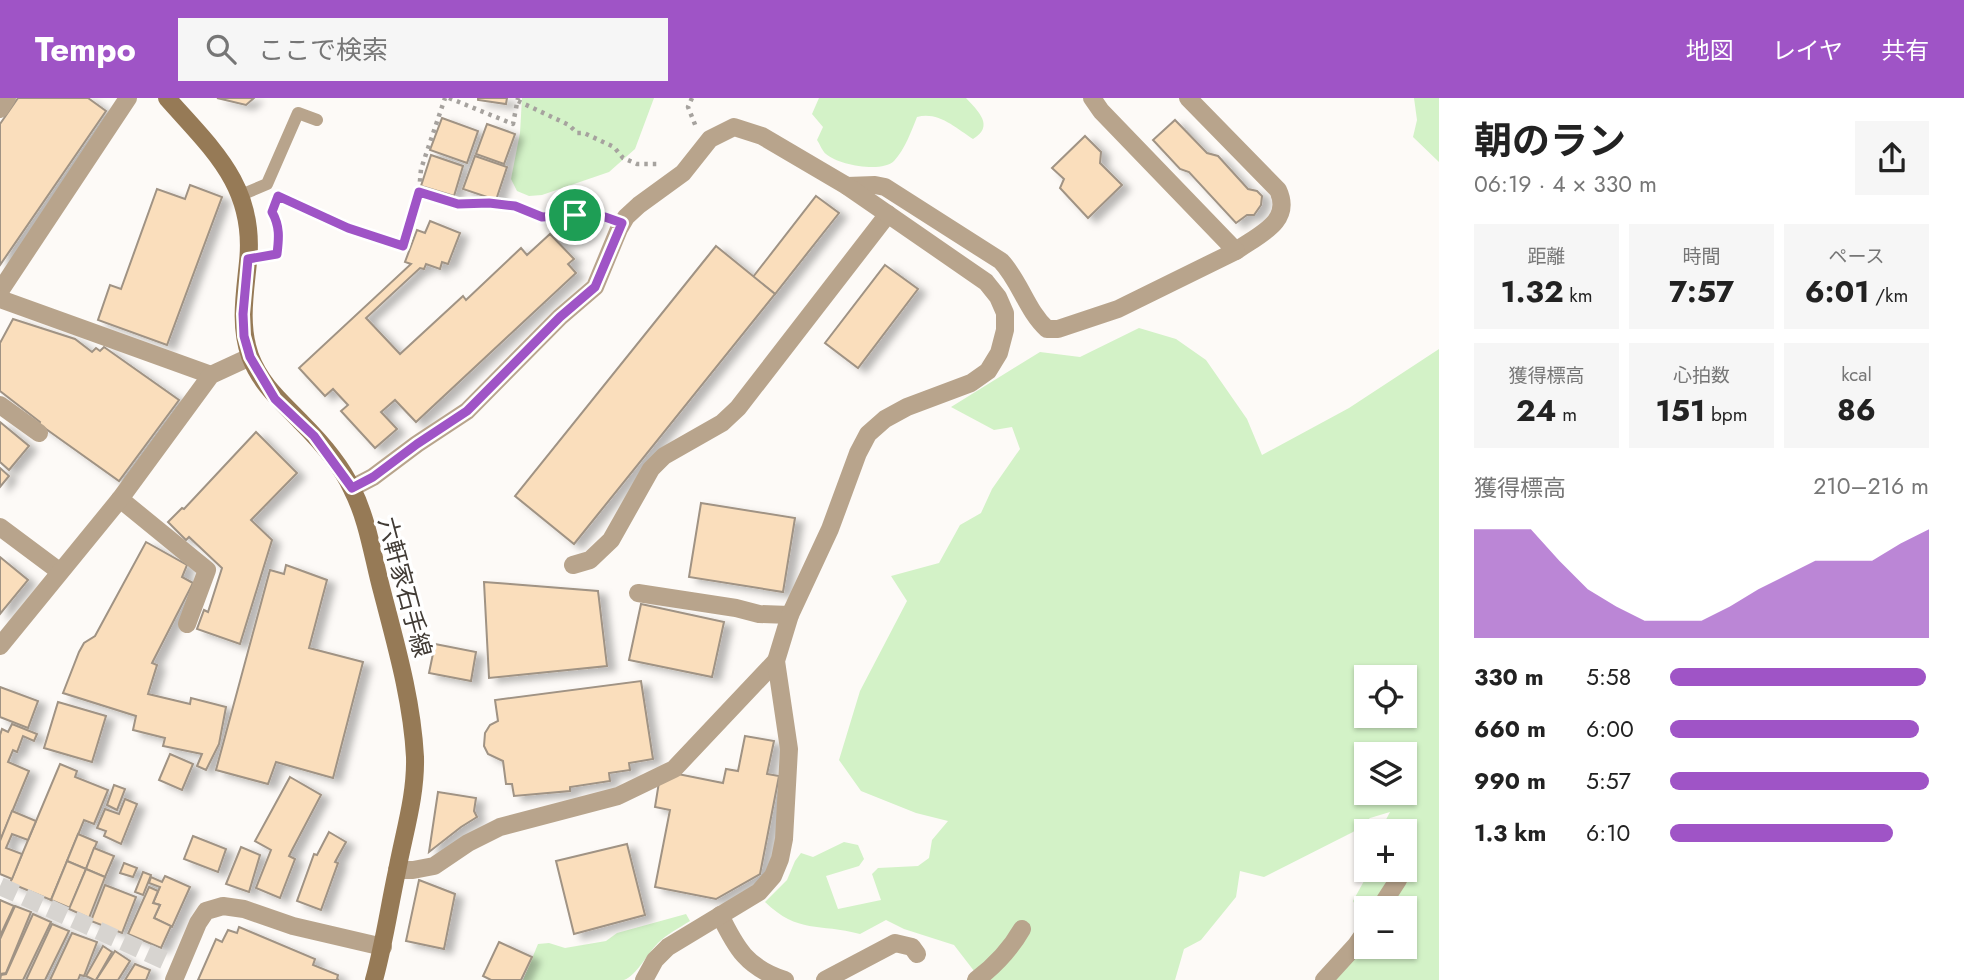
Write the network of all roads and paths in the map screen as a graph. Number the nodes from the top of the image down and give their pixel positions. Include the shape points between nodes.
1 (7, 98) edge
2 (128, 98) edge
3 (167, 98) edge
4 (447, 98) edge
5 (1092, 98) edge
6 (1188, 98) edge
7 (518, 100) edge
8 (0, 109) edge
9 (317, 120) dead end
10 (683, 173) junction
11 (847, 186) junction
12 (419, 192) junction
13 (241, 195) junction
14 (888, 214) junction
15 (622, 223) junction
16 (1236, 251) junction
17 (248, 259) junction
18 (0, 291) edge
19 (0, 299) edge
20 (250, 357) junction
21 (211, 375) junction
22 (0, 405) edge
23 (39, 433) dead end
24 (352, 488) junction
25 (120, 499) junction
26 (0, 527) edge
27 (573, 565) dead end
28 (59, 571) junction
29 (638, 593) dead end
30 (790, 615) junction
31 (187, 624) dead end
32 (0, 646) edge
33 (776, 661) junction
34 (397, 870) junction
35 (720, 915) junction
36 (1022, 929) dead end
37 (383, 947) junction
38 (1354, 948) edge
39 (917, 954) dead end
40 (174, 980) edge
41 (374, 980) edge
42 (644, 980) edge
43 (785, 980) edge
44 (825, 980) edge
45 (976, 980) edge
46 (1324, 980) edge

1 - 8 street
2 - 18 street
3 - 13 main road, 六軒家石手線 via 221,160
4 - 7 path via 513,124
4 - 12 path via 421,169
5 - 16 street
6 - 16 street via 1278,190 1283,201 1275,223
7 - 10 path via 577,133 614,146 623,158 637,164 670,165
9 - 13 lane via 298,113 267,184
10 - 11 street via 710,139 734,127 762,136
10 - 15 street
11 - 14 street
11 - 16 street via 885,187 1001,261 1047,329 1118,309
12 - 15 path via 458,204 515,206 542,217 605,217
12 - 17 path via 403,246 348,228 278,196 272,212 279,234 277,254
13 - 17 main road, 六軒家石手線
14 - 27 street via 738,408 651,468 611,540 590,560
14 - 30 street via 986,282 1005,313 1006,330 988,371 971,383 885,419 868,434
15 - 24 street via 595,287 467,411
17 - 20 main road, 六軒家石手線 via 243,314
19 - 21 street
20 - 21 street
20 - 24 main road, 六軒家石手線 via 275,399 314,436
21 - 25 street
22 - 23 street
24 - 34 main road, 六軒家石手線 via 396,645 412,726 413,792
25 - 28 street
25 - 31 street via 207,570
26 - 28 street
28 - 32 street
29 - 30 street
30 - 33 street
33 - 34 street via 674,769 618,796 500,827 434,866
33 - 35 street via 789,749 780,859 759,892
34 - 37 main road, 六軒家石手線
35 - 42 street via 668,947
35 - 43 street via 741,953
36 - 45 street via 997,964
37 - 40 street via 223,906 206,911 198,923
37 - 41 main road, 六軒家石手線
38 - 46 street
39 - 44 street via 912,947 895,943

